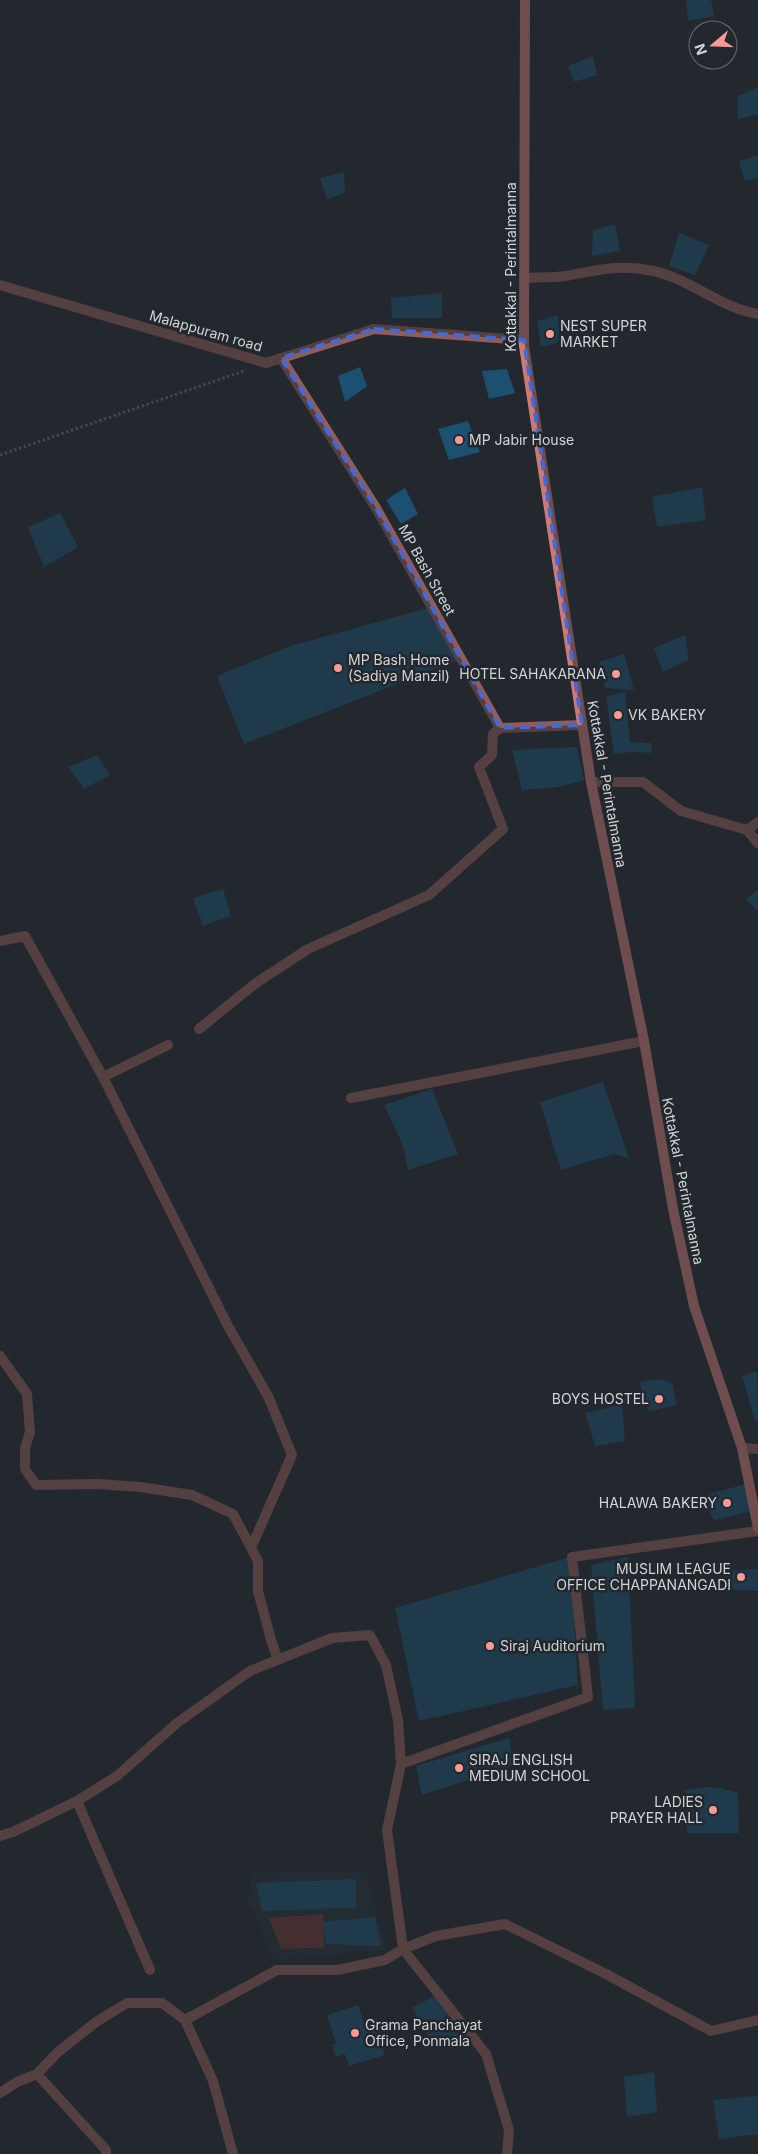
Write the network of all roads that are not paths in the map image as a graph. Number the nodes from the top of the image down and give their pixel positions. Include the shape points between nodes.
1 (525, 0) edge
2 (524, 278) junction
3 (0, 285) edge
4 (758, 314) edge
5 (524, 340) junction
6 (281, 358) junction
7 (582, 725) junction
8 (500, 728) junction
9 (591, 782) junction
10 (758, 822) edge
11 (747, 830) junction
12 (758, 843) edge
13 (0, 940) edge
14 (198, 1029) dead end
15 (644, 1041) junction
16 (168, 1045) dead end
17 (103, 1077) junction
18 (352, 1098) dead end
19 (0, 1356) edge
20 (742, 1448) junction
21 (758, 1449) edge
22 (758, 1530) edge
23 (251, 1548) junction
24 (278, 1660) junction
25 (401, 1764) junction
26 (78, 1801) junction
27 (0, 1836) edge
28 (403, 1949) junction
29 (150, 1970) dead end
30 (185, 2020) junction
31 (758, 2020) edge
32 (37, 2074) junction
33 (0, 2093) edge
34 (106, 2154) edge
35 (233, 2154) edge
36 (507, 2154) edge

1 - 2 main road, Kottakkal - Perintalmanna
2 - 4 street via 626,267 653,271 678,278 744,312
2 - 5 main road, Kottakkal - Perintalmanna
3 - 6 street, Malappuram road via 266,363
5 - 6 street, Malappuram road via 374,329
5 - 7 main road, Kottakkal - Perintalmanna
6 - 8 street, MP Bash Street via 376,508
7 - 8 street
7 - 9 main road, Kottakkal - Perintalmanna
8 - 14 street via 493,734 492,755 479,767 503,829 429,895 308,949 256,983
9 - 11 street via 643,782 681,811
9 - 15 main road, Kottakkal - Perintalmanna
10 - 11 street
11 - 12 street
13 - 17 street via 25,936
15 - 18 street
15 - 20 main road, Kottakkal - Perintalmanna via 673,1209 694,1306
16 - 17 street
17 - 23 street via 228,1326 268,1396 292,1455
19 - 23 street via 27,1394 30,1432 25,1448 25,1469 36,1485 106,1484 192,1496 233,1514
20 - 21 street
20 - 22 main road, Kottakkal - Perintalmanna
22 - 25 street via 572,1557 588,1697
23 - 24 street via 258,1561 258,1591
24 - 25 street via 332,1638 370,1635 386,1665 398,1720
24 - 26 street via 250,1671 177,1722 118,1776
25 - 28 street via 387,1830
26 - 27 street
26 - 29 street
28 - 30 street via 386,1960 337,1970 277,1970
28 - 31 street via 436,1936 505,1924 711,2031
28 - 36 street via 486,2054 509,2130
30 - 32 street via 162,2004 127,2003 96,2022 57,2053
30 - 35 street via 213,2081
32 - 33 street
32 - 34 street via 106,2150

